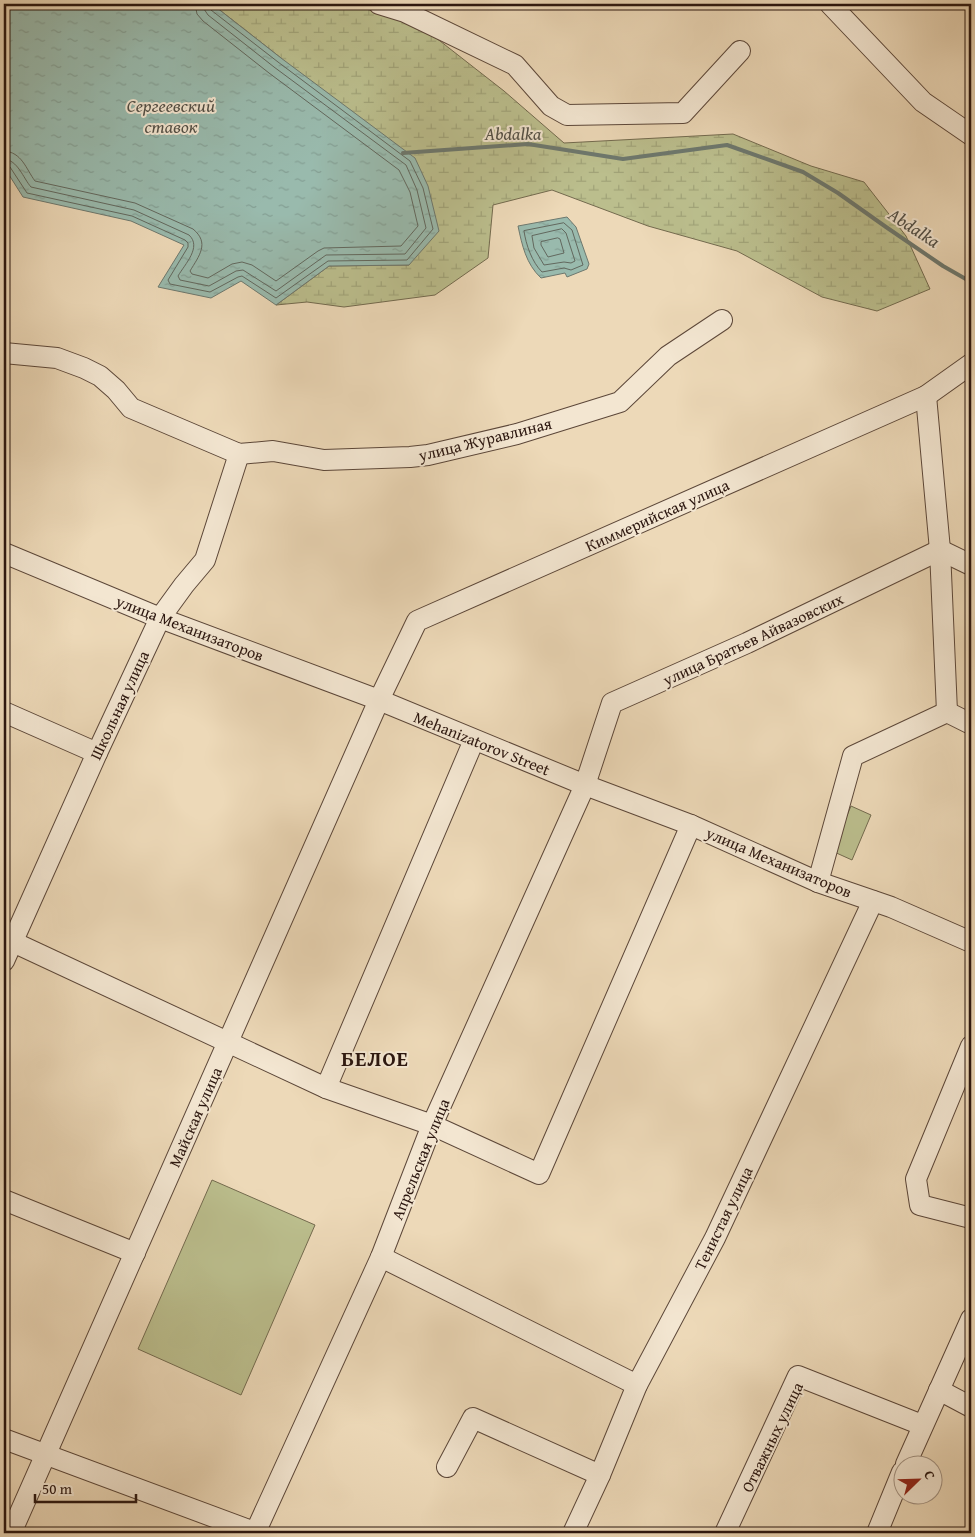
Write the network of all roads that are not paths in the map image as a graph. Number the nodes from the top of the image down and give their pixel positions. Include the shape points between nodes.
1 (379, 4) edge
2 (830, 4) edge
3 (740, 51) dead end
4 (971, 135) edge
5 (722, 320) dead end
6 (4, 353) edge
7 (971, 364) edge
8 (926, 396) junction
9 (239, 454) junction
10 (940, 550) junction
11 (4, 553) edge
12 (971, 565) edge
13 (160, 618) junction
14 (379, 700) junction
15 (4, 712) edge
16 (947, 712) junction
17 (971, 724) edge
18 (474, 740) junction
19 (97, 753) junction
20 (585, 785) junction
21 (691, 825) junction
22 (818, 882) junction
23 (873, 901) junction
24 (13, 942) junction
25 (971, 942) edge
26 (4, 962) edge
27 (228, 1041) junction
28 (971, 1046) edge
29 (326, 1088) junction
30 (432, 1125) junction
31 (4, 1200) edge
32 (971, 1218) edge
33 (135, 1253) junction
34 (380, 1257) junction
35 (971, 1319) edge
36 (637, 1385) junction
37 (939, 1390) junction
38 (971, 1407) edge
39 (922, 1425) junction
40 (4, 1438) edge
41 (910, 1454) edge
42 (46, 1455) junction
43 (446, 1467) dead end
44 (600, 1475) junction
45 (892, 1499) edge
46 (11, 1533) edge
47 (256, 1533) edge
48 (573, 1533) edge
49 (725, 1533) edge
50 (879, 1533) edge

1 - 3 street via 405,12 514,65 551,106 567,115 683,114
2 - 4 street via 923,102
5 - 9 street, улица Журавлиная via 668,356 620,402 517,434 410,457 324,460 273,451
6 - 9 street, улица Журавлиная via 57,358 84,368 100,376 131,408
7 - 8 street, Киммерийская улица
8 - 10 street
8 - 14 street, Киммерийская улица via 417,621
9 - 13 street, Школьная улица via 205,560
10 - 12 street
10 - 16 street
10 - 20 street, улица Братьев Айвазовских via 747,644 612,702
11 - 13 street, улица Механизаторов
13 - 14 street, улица Механизаторов
13 - 19 street, Школьная улица
14 - 18 street, Mehanizatorov Street
14 - 27 street, Майская улица
15 - 19 street
16 - 17 street
16 - 22 street via 853,756
18 - 20 street, Mehanizatorov Street
18 - 29 street
19 - 24 street, Школьная улица
20 - 21 street, улица Механизаторов
20 - 30 street, Апрельская улица
21 - 22 street, улица Механизаторов
21 - 30 street via 539,1174
22 - 23 street, улица Механизаторов
23 - 25 street, улица Механизаторов
23 - 36 street, Тенистая улица via 715,1238
24 - 26 street, Школьная улица
24 - 27 street
27 - 29 street
27 - 33 street, Майская улица
28 - 32 street via 916,1179 920,1205
29 - 30 street
30 - 34 street, Апрельская улица
31 - 33 street
33 - 42 street, Майская улица
34 - 36 street
34 - 47 street, Апрельская улица
35 - 37 street
36 - 44 street, Тенистая улица
37 - 38 street
37 - 39 street
39 - 41 street
39 - 49 street, Отважных улица via 798,1376
40 - 42 street
42 - 46 street, Майская улица
42 - 47 street
43 - 44 street via 473,1418
44 - 48 street, Тенистая улица
45 - 50 street

